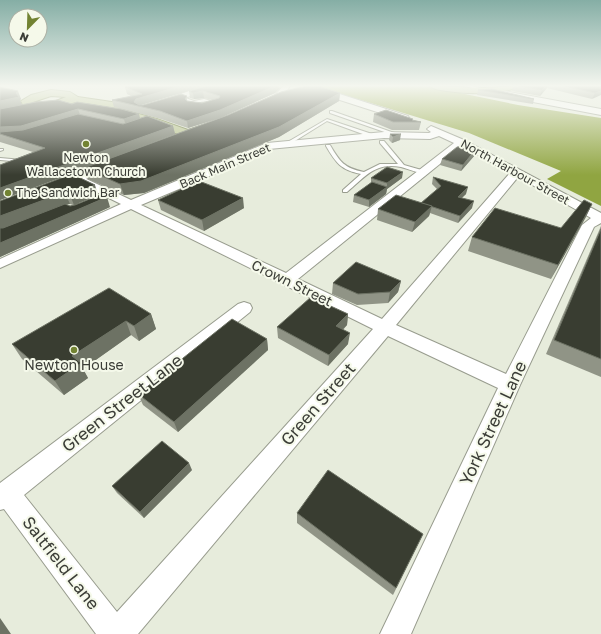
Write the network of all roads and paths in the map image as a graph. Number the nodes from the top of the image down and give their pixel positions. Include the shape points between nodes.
1 (127, 116) edge
2 (342, 116) edge
3 (396, 116) edge
4 (192, 121) edge
5 (222, 122) edge
6 (210, 126) junction
7 (440, 132) junction
8 (188, 134) junction
9 (398, 134) junction
10 (373, 136) junction
11 (173, 140) edge
12 (382, 142) dead end
13 (461, 142) junction
14 (288, 143) junction
15 (328, 146) dead end
16 (0, 159) edge
17 (121, 160) edge
18 (26, 162) edge
19 (402, 166) junction
20 (423, 172) junction
21 (516, 173) junction
22 (366, 174) junction
23 (76, 178) junction
24 (345, 191) dead end
25 (113, 195) junction
26 (94, 203) edge
27 (132, 204) junction
28 (0, 207) edge
29 (600, 218) edge
30 (0, 264) edge
31 (287, 280) junction
32 (244, 308) dead end
33 (385, 327) junction
34 (510, 385) junction
35 (3, 496) edge
36 (117, 634) edge
37 (395, 634) edge

1 - 8 main road
2 - 9 lane
3 - 7 street, North Harbour Street
4 - 6 main road
5 - 6 main road
6 - 8 main road
7 - 9 street, Back Main Street via 423,136
7 - 13 street, North Harbour Street
8 - 11 street
9 - 10 street, Back Main Street
10 - 14 street, Back Main Street
10 - 14 lane via 327,120
12 - 19 lane
13 - 20 street
13 - 21 street, North Harbour Street
14 - 27 street, Back Main Street via 267,146
15 - 22 lane via 339,164 349,171
16 - 18 lane
17 - 23 street
19 - 20 lane
19 - 22 lane via 374,167
20 - 31 street
21 - 29 street, North Harbour Street
21 - 33 street, Green Street
22 - 24 lane
23 - 25 street, Crown Street
23 - 28 street
25 - 26 street
25 - 27 street, Crown Street
27 - 30 street, Back Main Street
27 - 31 street, Crown Street
29 - 34 street, York Street Lane via 589,225
31 - 33 street, Crown Street
32 - 35 street, Green Street Lane
33 - 34 street, Crown Street
33 - 36 street, Green Street
34 - 37 street, York Street Lane
35 - 36 street, Saltfield Lane

